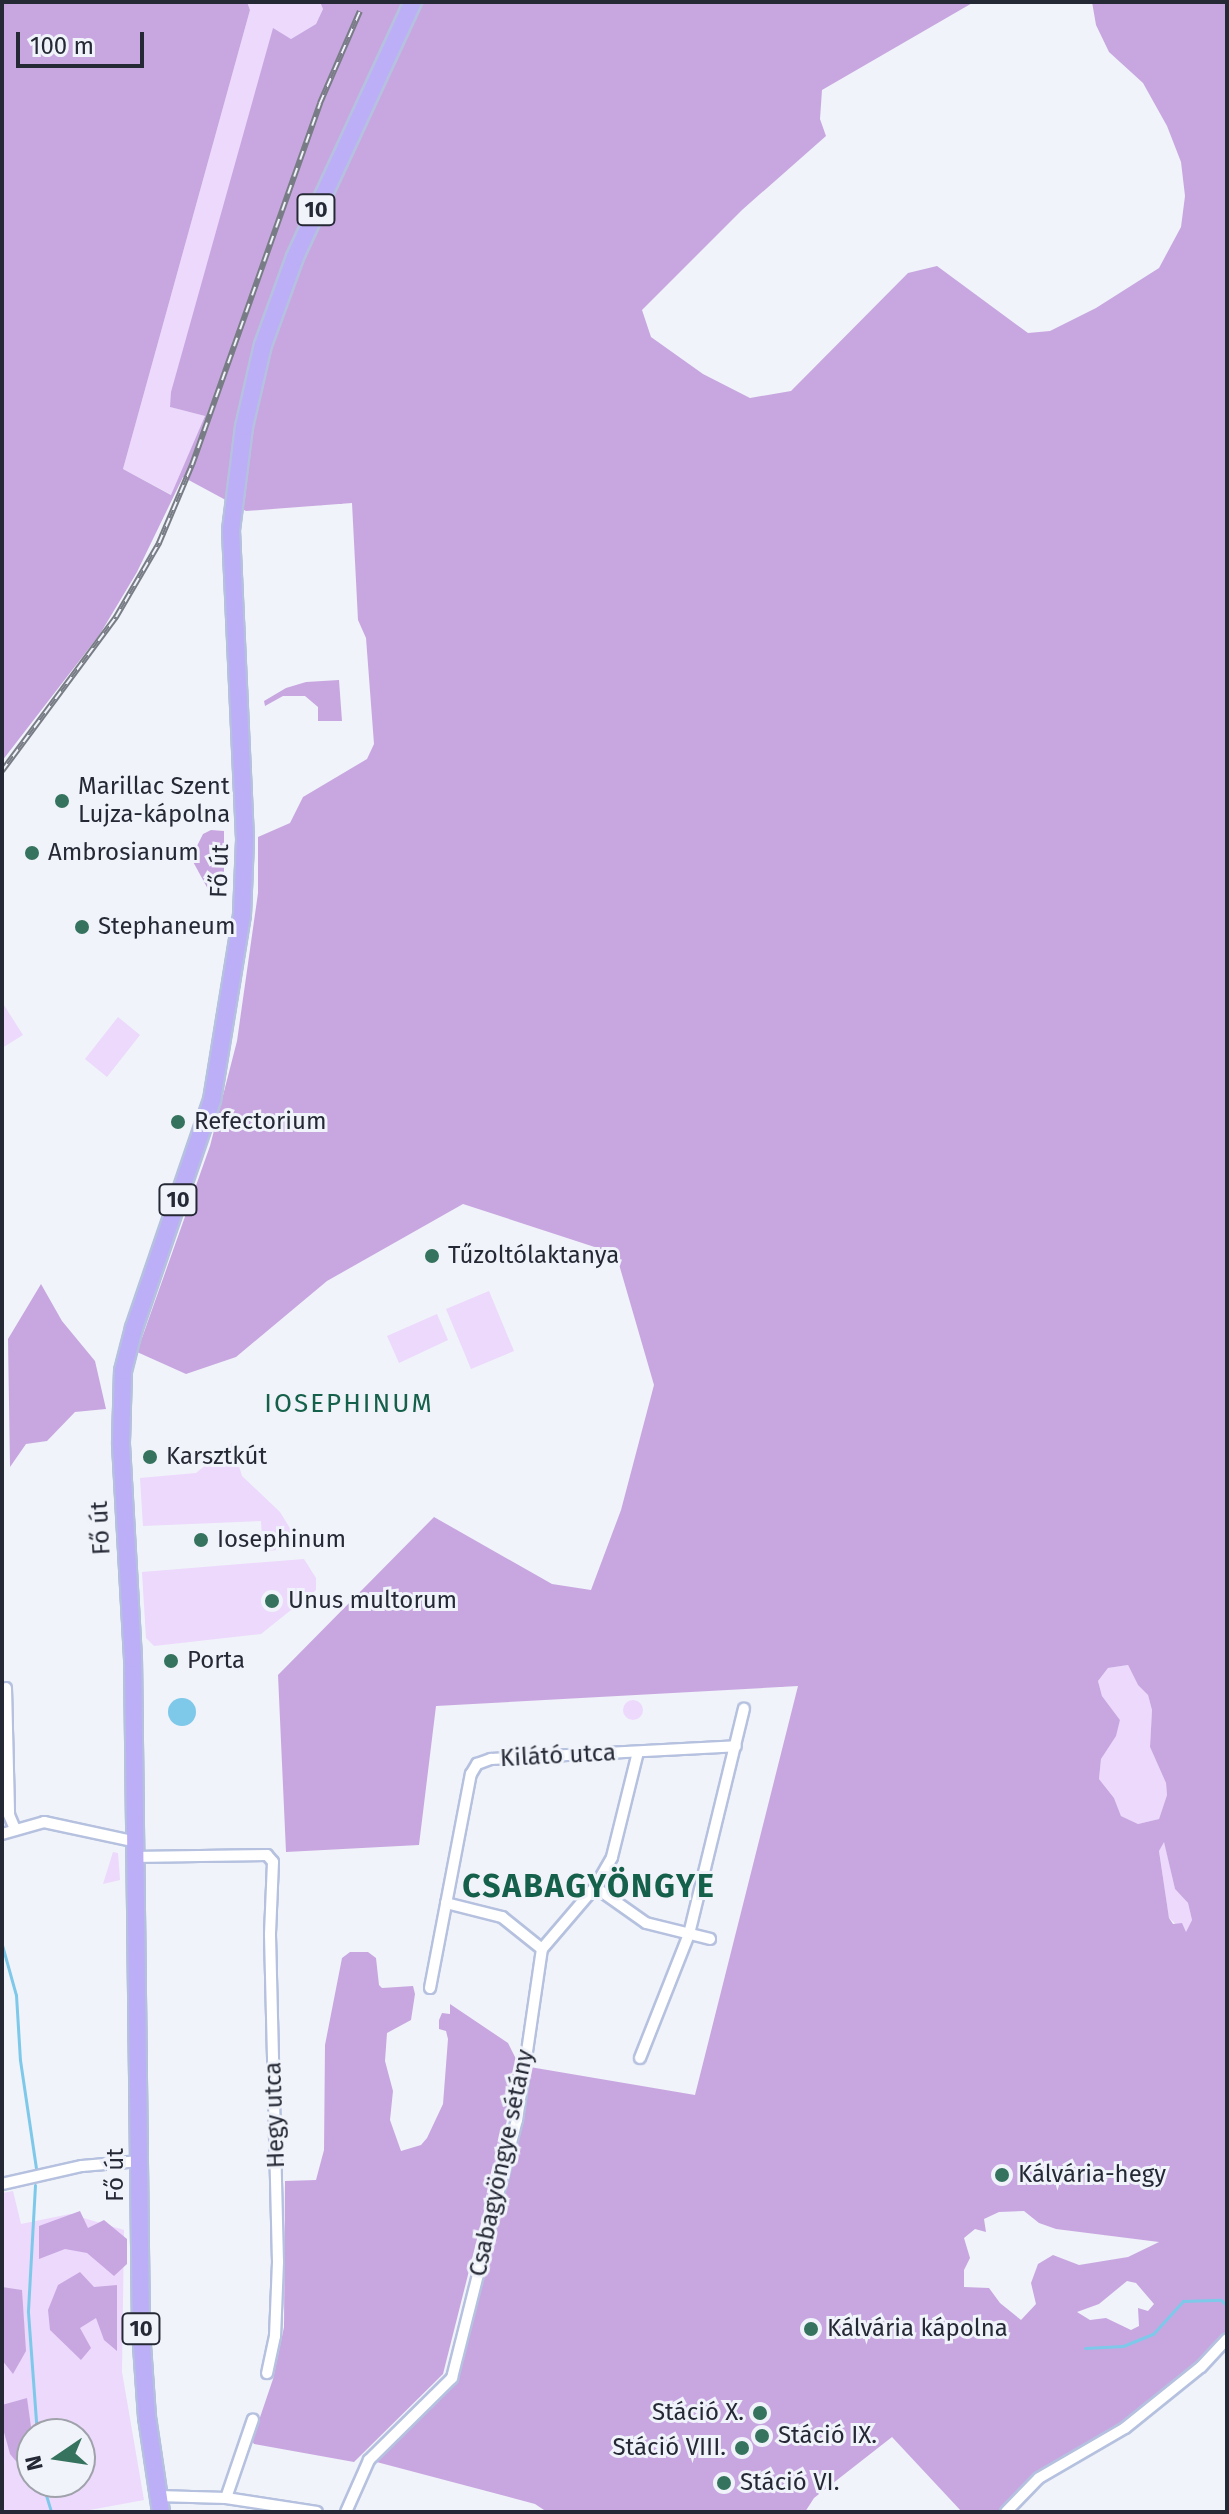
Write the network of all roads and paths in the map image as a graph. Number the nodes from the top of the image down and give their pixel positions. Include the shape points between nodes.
1 (413, 2) edge
2 (6, 1688) dead end
3 (744, 1709) dead end
4 (736, 1746) junction
5 (638, 1752) junction
6 (15, 1829) junction
7 (2, 1834) edge
8 (133, 1849) junction
9 (595, 1887) junction
10 (446, 1903) junction
11 (689, 1934) junction
12 (710, 1939) dead end
13 (542, 1949) junction
14 (430, 1988) dead end
15 (640, 2058) dead end
16 (140, 2161) junction
17 (2, 2184) edge
18 (1227, 2339) edge
19 (267, 2373) dead end
20 (253, 2419) dead end
21 (226, 2498) junction
22 (160, 2504) edge
23 (317, 2512) edge
24 (346, 2512) edge
25 (1006, 2512) edge

1 - 8 main road, Fő út / 10 via 295,257 263,345 235,483 231,558 245,839 237,958 212,1100 134,1328 122,1383 133,1659
2 - 6 street via 9,1815
3 - 4 street
4 - 5 street, Kilátó utca
4 - 11 street
5 - 9 street via 612,1857
5 - 10 street, Kilátó utca via 477,1764
6 - 7 street
6 - 8 street via 44,1822
8 - 16 main road, Fő út / 10
8 - 19 street, Hegy utca via 271,1857 278,2262 277,2319
9 - 11 street via 646,1923
9 - 13 street
10 - 13 street via 502,1917
10 - 14 street, Kilátó utca
11 - 12 street
11 - 15 street
13 - 24 street, Csabagyöngye sétány via 517,2120 452,2378 369,2460
16 - 17 street via 82,2166
16 - 22 main road, Fő út / 10 via 142,2357
18 - 25 street via 1201,2367 1125,2428 1039,2478
20 - 21 street
21 - 22 street
21 - 23 street

